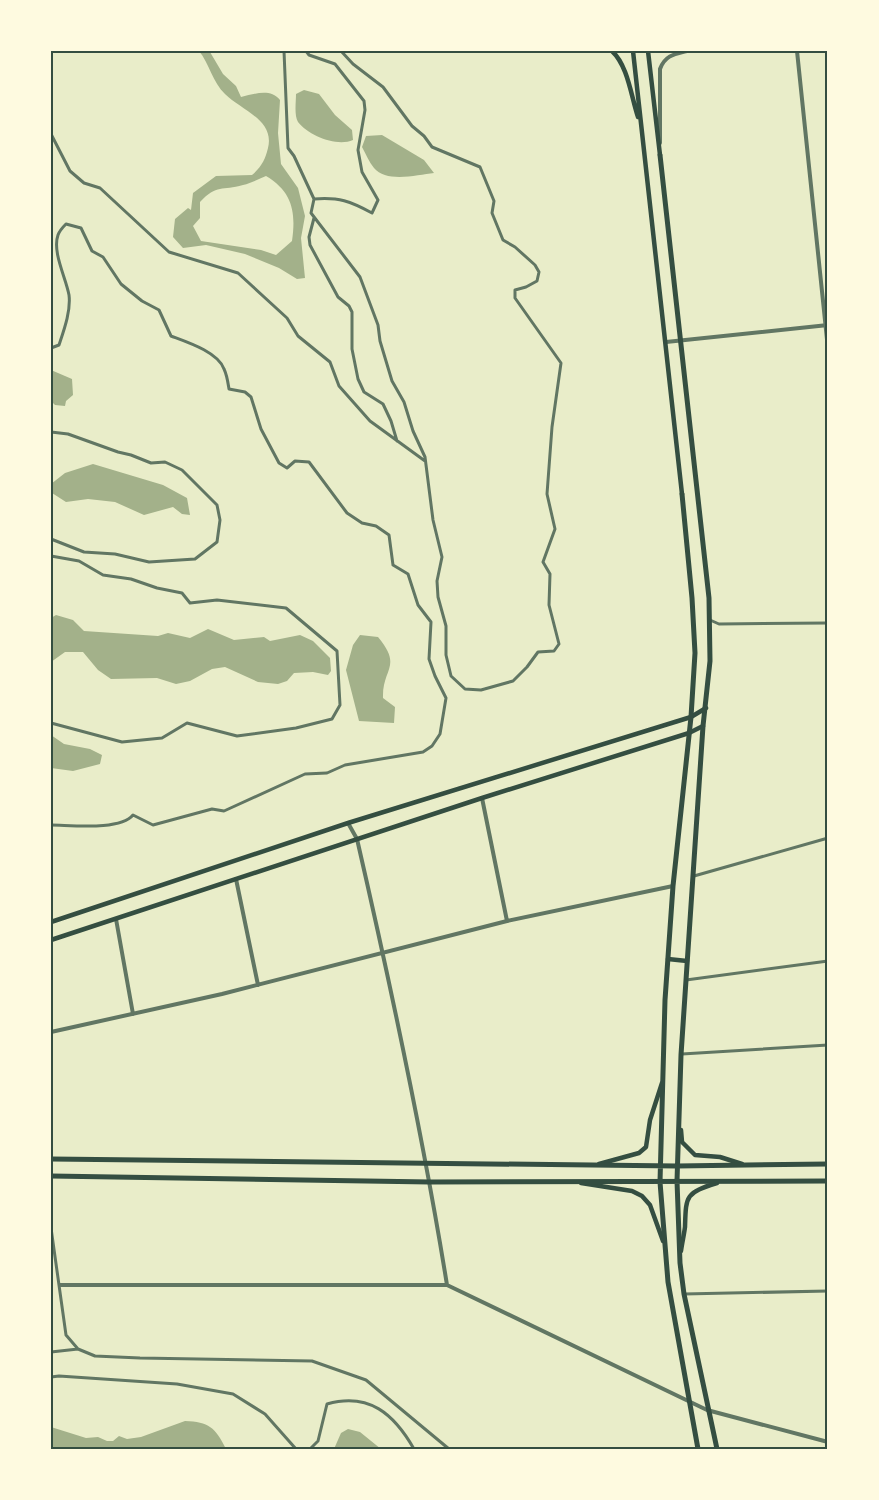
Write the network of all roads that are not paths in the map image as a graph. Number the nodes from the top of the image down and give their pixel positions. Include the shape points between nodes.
1 (284, 51) edge
2 (306, 51) edge
3 (341, 51) edge
4 (612, 51) edge
5 (633, 51) edge
6 (648, 51) edge
7 (687, 51) edge
8 (797, 51) edge
9 (641, 128) junction
10 (51, 134) edge
11 (660, 155) junction
12 (314, 199) junction
13 (314, 216) junction
14 (826, 325) edge
15 (680, 340) junction
16 (666, 342) junction
17 (51, 348) edge
18 (828, 349) edge
19 (51, 432) edge
20 (397, 441) junction
21 (426, 461) junction
22 (682, 494) joint
23 (51, 539) edge
24 (51, 556) edge
25 (710, 620) junction
26 (828, 623) edge
27 (706, 708) junction
28 (691, 717) junction
29 (51, 723) edge
30 (703, 726) junction
31 (689, 733) junction
32 (482, 798) junction
33 (348, 824) junction
34 (51, 825) edge
35 (828, 838) edge
36 (357, 839) junction
37 (693, 876) junction
38 (236, 879) junction
39 (673, 886) junction
40 (116, 919) junction
41 (507, 921) junction
42 (51, 922) edge
43 (51, 940) edge
44 (383, 952) junction
45 (668, 959) junction
46 (687, 961) junction
47 (828, 961) edge
48 (686, 980) junction
49 (258, 985) junction
50 (133, 1014) junction
51 (51, 1032) edge
52 (828, 1045) edge
53 (681, 1054) junction
54 (662, 1083) junction
55 (679, 1107) junction
56 (51, 1159) edge
57 (426, 1162) junction
58 (828, 1164) edge
59 (598, 1165) junction
60 (660, 1165) junction
61 (748, 1165) junction
62 (677, 1166) junction
63 (51, 1176) edge
64 (677, 1181) junction
65 (724, 1181) junction
66 (828, 1181) edge
67 (430, 1182) junction
68 (575, 1182) junction
69 (660, 1182) junction
70 (51, 1228) edge
71 (663, 1241) junction
72 (680, 1263) junction
73 (60, 1285) junction
74 (447, 1286) junction
75 (828, 1291) edge
76 (684, 1294) junction
77 (78, 1349) junction
78 (51, 1352) edge
79 (51, 1377) edge
80 (688, 1400) junction
81 (707, 1410) junction
82 (828, 1442) edge
83 (296, 1449) edge
84 (310, 1449) edge
85 (414, 1449) edge
86 (449, 1449) edge
87 (698, 1449) edge
88 (717, 1449) edge

1 - 12 street via 288,148
2 - 12 street via 335,64 364,101 358,150 362,172 378,200 372,213 336,198
3 - 21 street via 383,87 432,147 480,168 494,201 492,213 503,240 539,272 537,281 515,290 515,298 561,363 547,494 555,529 543,562 550,574 549,605 559,644 554,651 538,652 513,681 481,690 465,688 451,676 446,626 438,597 442,557
4 - 9 main road via 626,73
5 - 9 main road
6 - 11 main road
7 - 11 street via 666,58 660,69
8 - 14 street
9 - 16 main road
10 - 20 street via 70,171 84,183 100,188 169,252 238,273 286,318 298,336 330,362 339,386 370,421
11 - 15 main road
12 - 13 street
13 - 20 street via 310,245 338,297 352,312 352,349 358,380 364,392 383,404
13 - 21 street via 360,277 378,325 392,381
14 - 15 street
14 - 18 street
15 - 16 street
15 - 25 main road
16 - 22 main road
17 - 34 street via 59,345 66,323 69,295 57,236 66,224 81,228 92,251 103,257 121,284 159,310 171,336 194,344 218,360 229,389 251,397 261,429 279,463 287,468 296,461 309,462 347,513 389,536 393,566 408,574 418,605 431,622 429,659 446,698 440,734 423,752 345,765 327,773 305,774 224,812 212,809 153,825 133,815 107,826
19 - 23 street via 182,470 217,505 220,520 217,542 195,559 149,562 84,552
20 - 21 street
22 - 28 main road via 695,653
24 - 29 street via 79,561 102,575 182,593 190,603 217,600 286,608 337,651 340,705 332,719 296,729 237,736 187,723 162,738 122,742
25 - 26 street via 719,624
25 - 27 main road
27 - 28 main road
27 - 30 main road
28 - 31 main road
28 - 33 main road
30 - 31 main road
30 - 37 main road
31 - 32 main road
31 - 39 main road
32 - 36 main road
32 - 41 street
33 - 36 street
33 - 42 main road
35 - 37 street
36 - 38 main road
36 - 44 street
37 - 46 main road
38 - 40 main road
38 - 49 street
39 - 41 street
39 - 45 main road
40 - 43 main road
40 - 50 street
41 - 44 street
44 - 49 street
44 - 57 street
45 - 46 main road
45 - 54 main road
46 - 48 main road
47 - 48 street
48 - 53 main road
49 - 50 street
50 - 51 street
52 - 53 street
53 - 55 main road
54 - 59 main road via 646,1147 639,1153
54 - 60 main road
55 - 61 main road via 682,1142 688,1150 695,1155
55 - 62 main road
56 - 57 main road
57 - 59 main road
57 - 67 street
58 - 61 main road
59 - 60 main road
60 - 62 main road
60 - 69 main road
61 - 62 main road
62 - 64 main road
63 - 67 main road
64 - 65 main road
64 - 69 main road
64 - 72 main road
65 - 66 main road
65 - 72 main road via 702,1188 685,1204
67 - 68 main road
67 - 74 street
68 - 69 main road
68 - 71 main road via 642,1196 650,1205
69 - 71 main road
70 - 73 street
71 - 80 main road
72 - 76 main road
73 - 74 street
73 - 77 street via 66,1335
74 - 80 street
75 - 76 street
76 - 81 main road
77 - 78 street
77 - 86 street via 94,1356 312,1361 366,1380
79 - 83 street via 177,1384 232,1394 266,1414
80 - 81 street
80 - 87 main road
81 - 82 street
81 - 88 main road
84 - 85 street via 318,1441 327,1404 342,1400 360,1400 388,1414 404,1430

